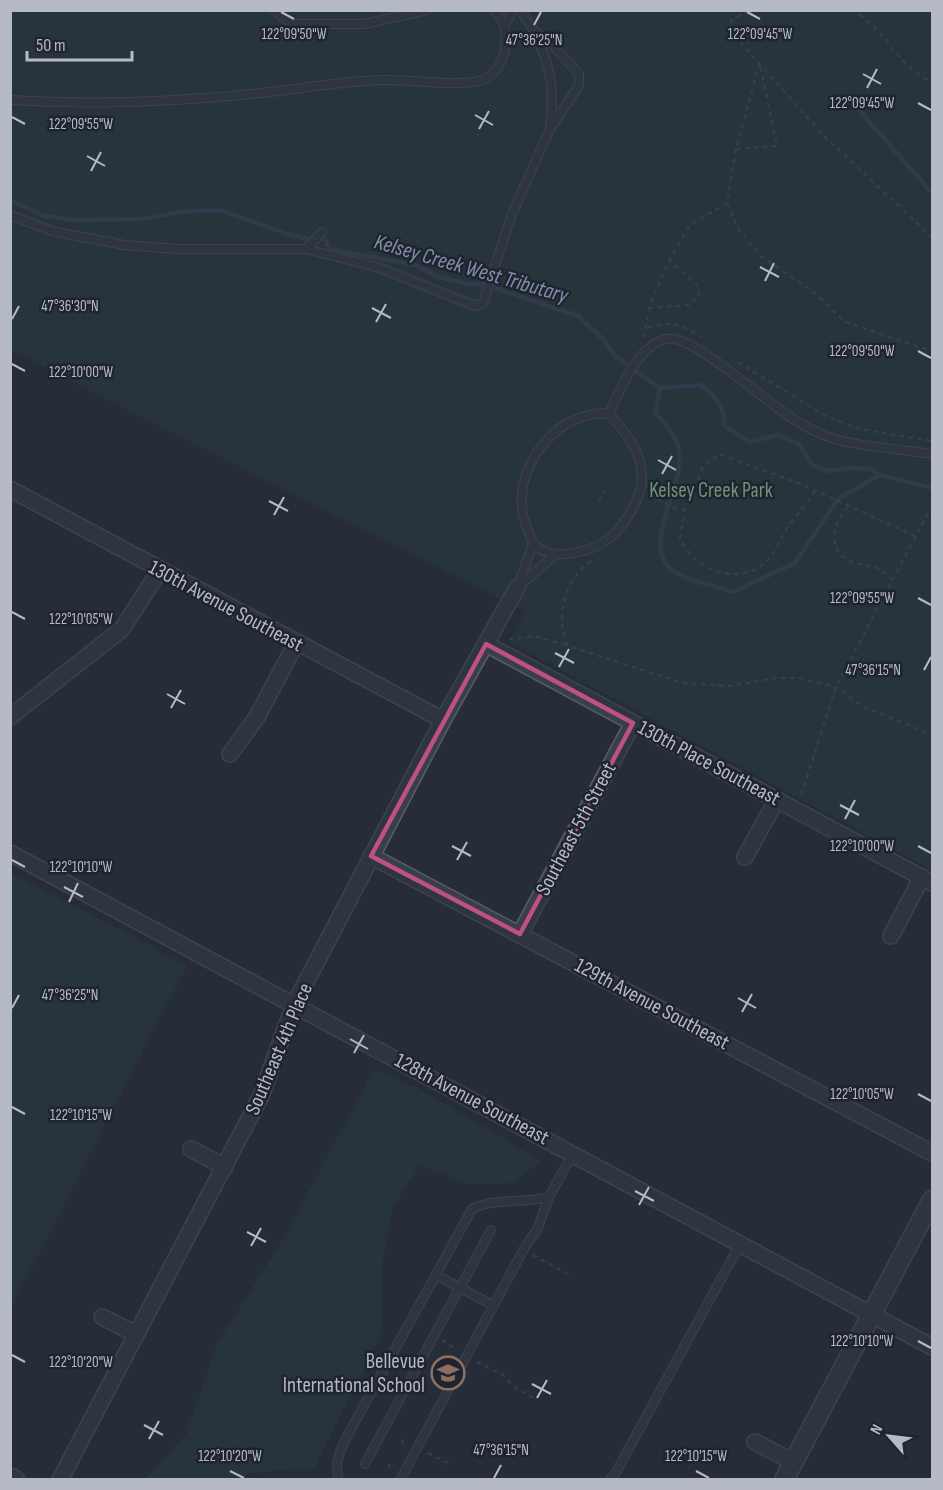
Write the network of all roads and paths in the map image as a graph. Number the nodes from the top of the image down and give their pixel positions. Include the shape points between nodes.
1 (274, 10) edge
2 (427, 10) edge
3 (494, 10) edge
4 (513, 10) edge
5 (520, 10) edge
6 (748, 10) edge
7 (852, 10) edge
8 (505, 24) junction
9 (534, 31) junction
10 (759, 61) junction
11 (933, 82) edge
12 (10, 100) edge
13 (549, 131) junction
14 (736, 149) junction
15 (727, 203) junction
16 (10, 215) edge
17 (322, 232) dead end
18 (933, 237) edge
19 (306, 249) junction
20 (669, 260) junction
21 (649, 308) junction
22 (647, 329) junction
23 (702, 338) dead end
24 (641, 345) dead end
25 (933, 351) edge
26 (736, 361) dead end
27 (609, 414) junction
28 (933, 441) edge
29 (933, 454) edge
30 (10, 489) edge
31 (604, 491) dead end
32 (815, 491) junction
33 (657, 500) dead end
34 (599, 501) dead end
35 (933, 506) edge
36 (848, 507) junction
37 (685, 509) junction
38 (915, 536) junction
39 (533, 544) junction
40 (555, 555) junction
41 (598, 557) dead end
42 (160, 570) junction
43 (891, 580) junction
44 (517, 588) junction
45 (502, 640) dead end
46 (297, 643) junction
47 (486, 644) junction
48 (568, 646) junction
49 (836, 687) junction
50 (10, 717) edge
51 (442, 720) junction
52 (633, 723) junction
53 (933, 735) edge
54 (230, 754) dead end
55 (777, 799) junction
56 (794, 808) junction
57 (10, 853) edge
58 (371, 856) junction
59 (745, 857) dead end
60 (927, 880) edge
61 (520, 934) junction
62 (891, 936) dead end
63 (294, 1005) junction
64 (191, 1149) dead end
65 (573, 1153) junction
66 (933, 1153) edge
67 (225, 1167) junction
68 (549, 1197) junction
69 (933, 1200) edge
70 (491, 1230) dead end
71 (741, 1242) junction
72 (533, 1256) dead end
73 (436, 1275) junction
74 (571, 1276) dead end
75 (460, 1288) junction
76 (494, 1306) junction
77 (873, 1314) junction
78 (102, 1317) dead end
79 (136, 1334) junction
80 (441, 1340) dead end
81 (933, 1347) edge
82 (459, 1352) dead end
83 (474, 1360) dead end
84 (534, 1398) dead end
85 (401, 1440) dead end
86 (755, 1442) dead end
87 (408, 1449) dead end
88 (428, 1453) dead end
89 (793, 1462) junction
90 (365, 1464) dead end
91 (388, 1464) dead end
92 (446, 1468) dead end
93 (398, 1476) edge
94 (60, 1479) edge
95 (339, 1479) edge
96 (609, 1479) edge
97 (783, 1479) edge

1 - 2 lane via 292,24 364,24
3 - 8 lane
4 - 8 lane
5 - 9 lane
6 - 10 path via 731,21 731,32
7 - 11 path via 866,18 919,77
8 - 12 lane via 505,50 487,78 457,83 381,80 186,99 71,104
9 - 13 lane via 552,82
9 - 13 lane via 549,41 579,74 579,85
10 - 14 path
10 - 14 path via 777,146
10 - 18 path via 823,135
13 - 19 lane via 512,214 483,303 475,306 389,271
14 - 15 path
15 - 20 path via 690,225
15 - 25 path via 739,230 761,256 816,294 845,322
16 - 19 lane via 52,231 124,245
17 - 19 lane
20 - 21 path
20 - 21 path via 697,285 699,296 689,305
21 - 22 path
22 - 23 path via 668,322
22 - 24 path
26 - 28 path via 824,415 859,429
27 - 29 lane via 643,355 667,338 683,341 792,418 827,437
27 - 39 lane via 569,422 554,432 533,459 521,500
27 - 40 lane via 636,448 641,487 612,536 592,547
30 - 42 street, 130th Avenue Southeast
31 - 34 path
32 - 36 path
32 - 37 path via 719,454 703,466
32 - 37 path via 769,559 736,574 706,568 690,554 680,538
33 - 37 path via 678,510
35 - 38 path
36 - 38 path
36 - 43 path via 840,513 834,528 839,551 851,561 876,566
38 - 43 path
39 - 40 lane
39 - 44 lane
40 - 44 lane
41 - 48 path via 575,576 566,596 561,622
42 - 46 street, 130th Avenue Southeast
42 - 50 street via 122,629
43 - 49 path
44 - 47 street, Southeast 4th Place
45 - 48 path via 536,636
46 - 51 street, 130th Avenue Southeast
46 - 54 street via 257,717
47 - 51 street, Southeast 4th Place
47 - 52 street, 130th Place Southeast
48 - 49 path via 682,683 729,686 799,678
49 - 53 path via 862,706
49 - 56 path
51 - 58 street, Southeast 4th Place
52 - 55 street, 130th Place Southeast
52 - 61 street, Southeast 5th Street
55 - 56 street, 130th Place Southeast
55 - 59 street
56 - 60 street, 130th Place Southeast
57 - 63 street, 128th Avenue Southeast
58 - 61 street, 129th Avenue Southeast
58 - 63 street, Southeast 4th Place
60 - 62 street
61 - 66 street, 129th Avenue Southeast
63 - 65 street, 128th Avenue Southeast
63 - 67 street, Southeast 4th Place via 261,1096
64 - 67 street
65 - 68 lane
65 - 71 street, 128th Avenue Southeast
67 - 79 street, Southeast 4th Place
68 - 73 lane via 530,1202 488,1201 472,1209
68 - 76 lane via 537,1230
69 - 77 street
70 - 75 lane
71 - 77 street, 128th Avenue Southeast
71 - 96 lane
72 - 74 path
73 - 75 lane
73 - 95 lane via 345,1440 337,1464
75 - 76 lane
75 - 90 lane
76 - 93 lane
77 - 81 street, 128th Avenue Southeast
77 - 89 street
78 - 79 street
79 - 94 street, Southeast 4th Place
80 - 82 path
83 - 84 path
85 - 87 path
86 - 89 street
88 - 92 path via 448,1463
89 - 97 street
91 - 93 path

